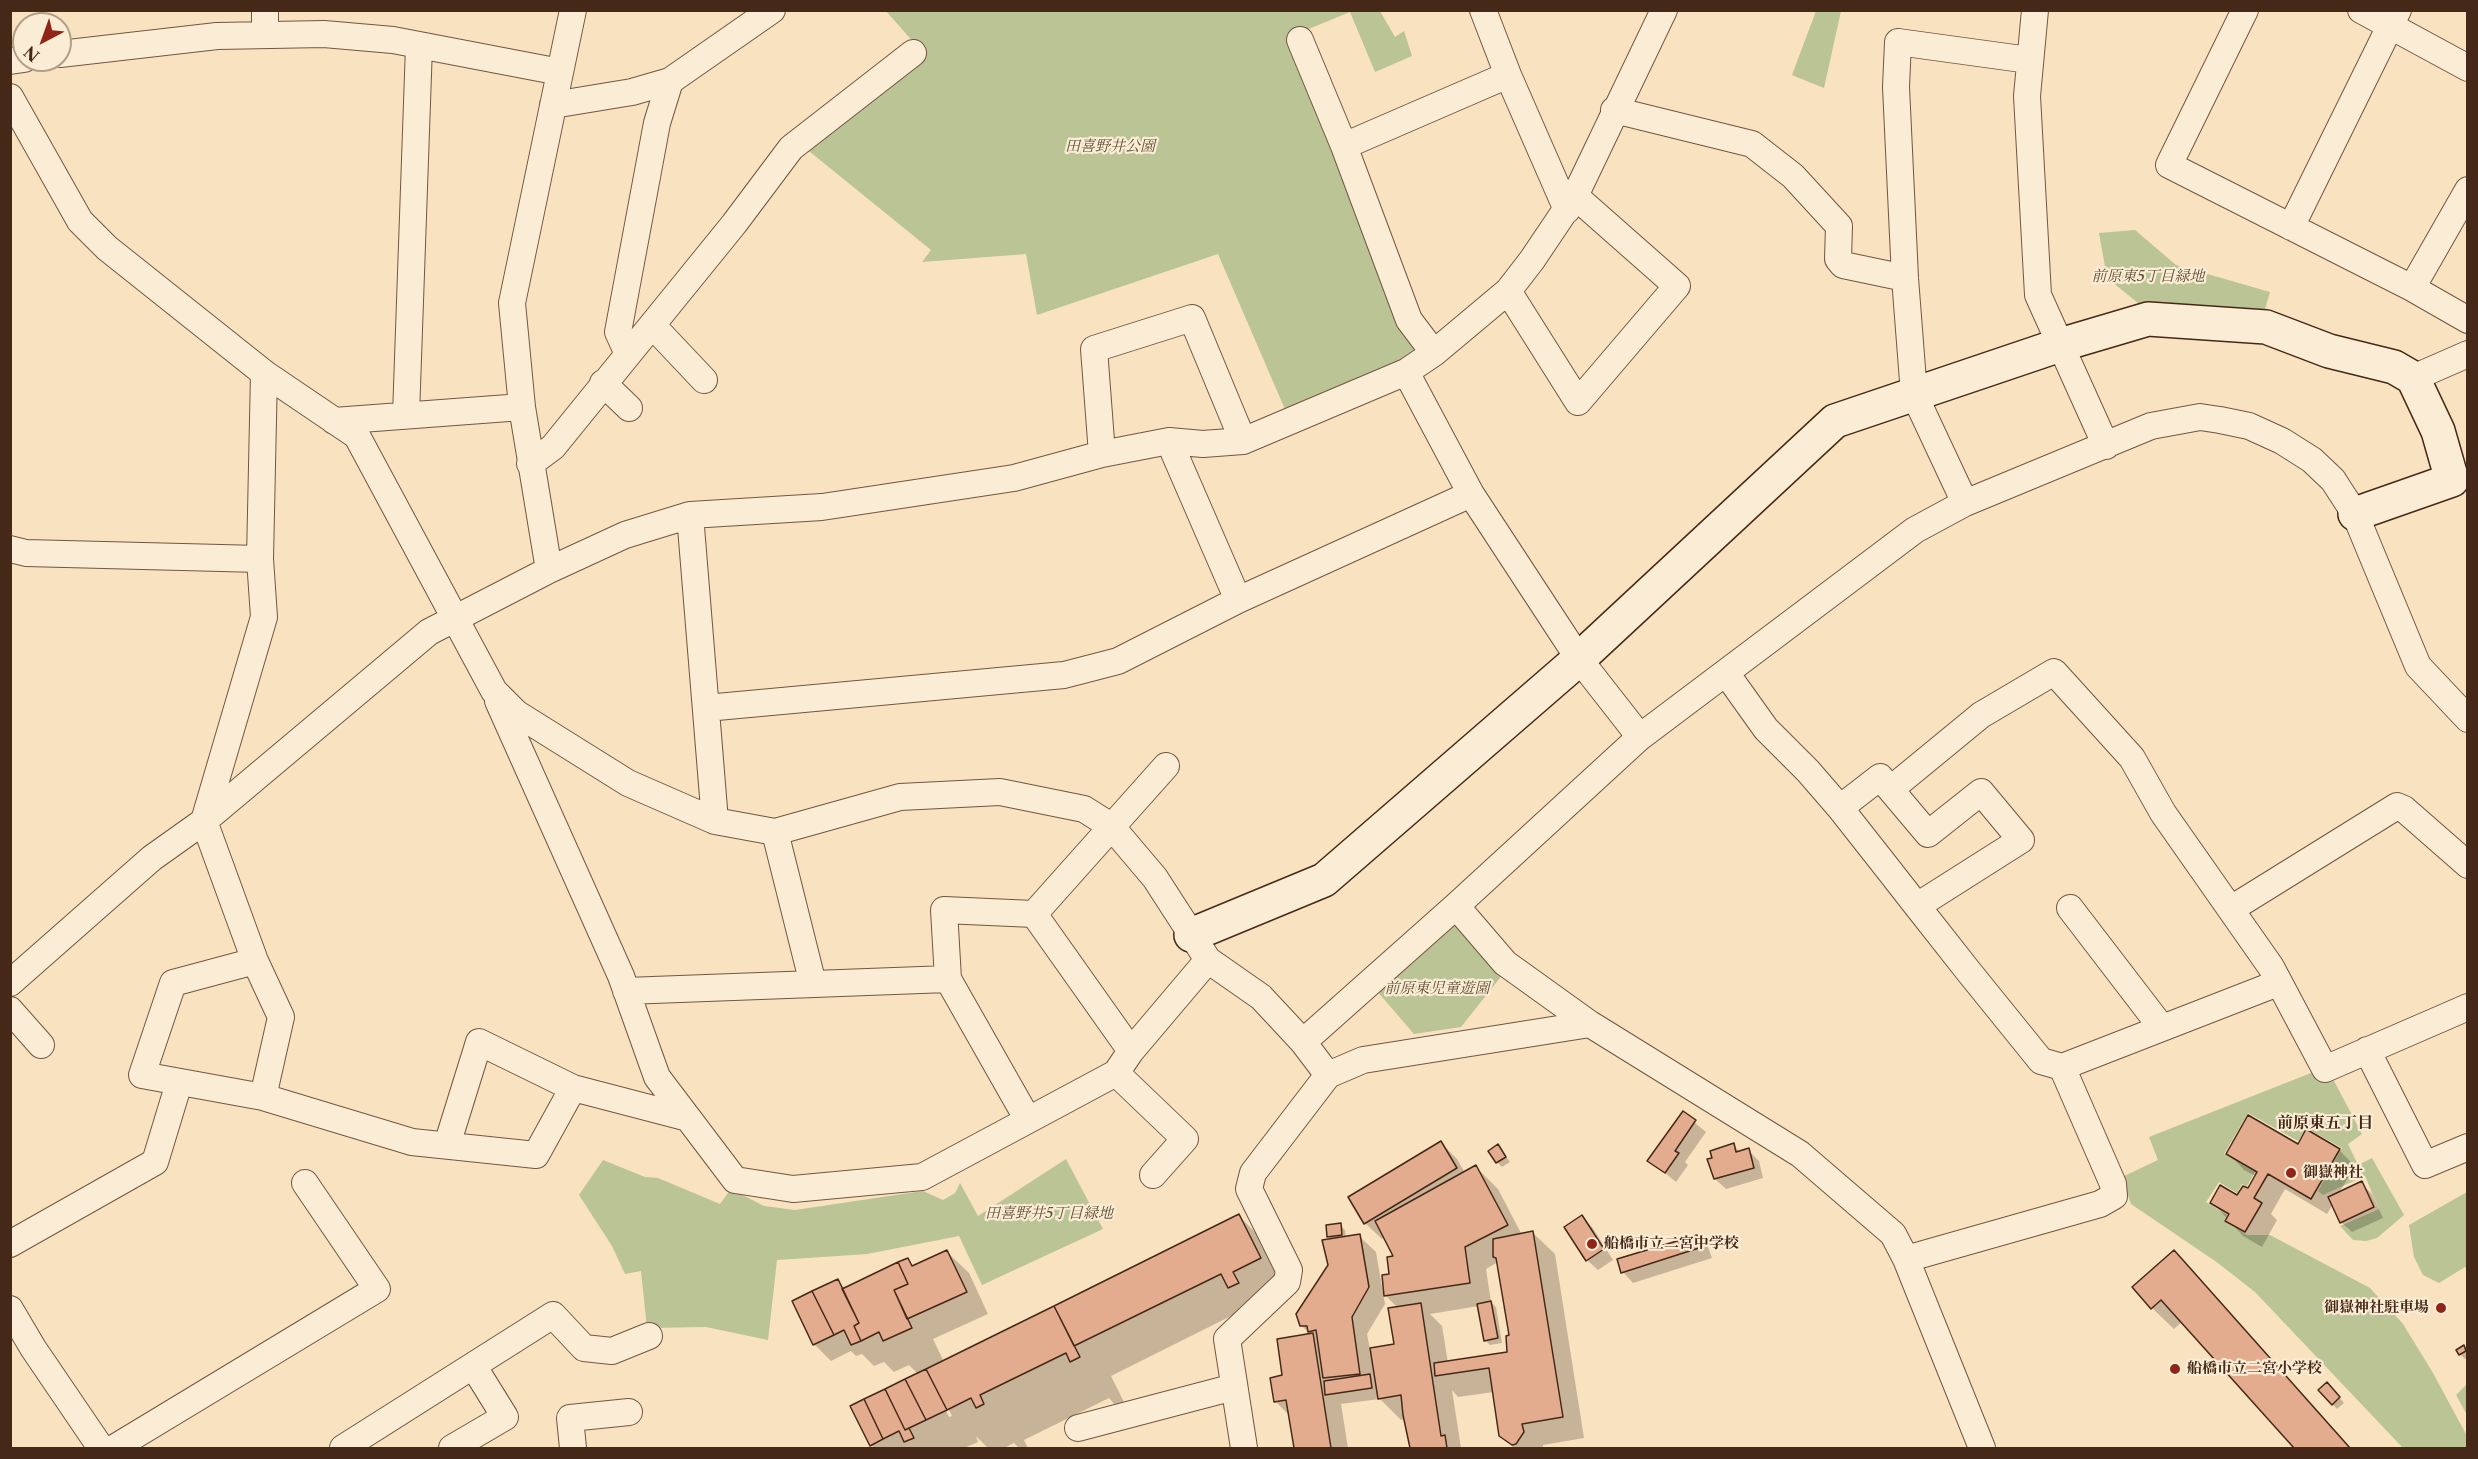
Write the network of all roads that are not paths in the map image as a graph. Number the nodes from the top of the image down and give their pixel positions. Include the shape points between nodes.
1 (573, 10) edge
2 (772, 10) edge
3 (1484, 10) edge
4 (1642, 10) edge
5 (1664, 10) edge
6 (2035, 10) edge
7 (2246, 10) edge
8 (2361, 10) edge
9 (2395, 19) edge
10 (265, 23) edge
11 (1652, 35) junction
12 (1300, 40) dead end
13 (418, 46) junction
14 (72, 53) edge
15 (913, 53) dead end
16 (2029, 60) junction
17 (2468, 68) edge
18 (560, 72) junction
19 (1508, 75) junction
20 (670, 81) junction
21 (10, 97) edge
22 (554, 105) junction
23 (1614, 110) junction
24 (1344, 146) junction
25 (2468, 190) edge
26 (1571, 203) junction
27 (2291, 227) junction
28 (1905, 278) junction
29 (2412, 288) junction
30 (1508, 291) junction
31 (2468, 320) edge
32 (653, 326) junction
33 (2060, 345) junction
34 (1434, 353) junction
35 (628, 354) junction
36 (2468, 354) edge
37 (1406, 372) junction
38 (264, 373) junction
39 (2413, 378) junction
40 (704, 380) dead end
41 (603, 383) junction
42 (1914, 394) junction
43 (522, 407) junction
44 (628, 408) dead end
45 (406, 415) junction
46 (334, 421) junction
47 (1169, 441) junction
48 (1242, 441) junction
49 (2106, 446) junction
50 (1102, 454) junction
51 (530, 464) junction
52 (1471, 494) junction
53 (1965, 503) junction
54 (2355, 514) junction
55 (690, 515) junction
56 (10, 549) edge
57 (260, 559) junction
58 (549, 570) junction
59 (1238, 600) junction
60 (456, 620) junction
61 (1579, 659) junction
62 (1726, 673) junction
63 (494, 691) junction
64 (706, 708) junction
65 (2468, 719) edge
66 (1640, 737) junction
67 (1166, 766) dead end
68 (1891, 789) junction
69 (1840, 808) junction
70 (204, 821) junction
71 (715, 821) junction
72 (1111, 826) junction
73 (775, 832) junction
74 (2468, 865) edge
75 (1456, 906) junction
76 (1917, 906) junction
77 (2070, 908) dead end
78 (2231, 909) junction
79 (1034, 914) junction
80 (1199, 947) junction
81 (255, 961) junction
82 (948, 979) junction
83 (10, 983) edge
84 (2278, 983) junction
85 (813, 984) junction
86 (626, 991) junction
87 (2468, 1007) edge
88 (10, 1010) edge
89 (1590, 1024) junction
90 (2162, 1028) junction
91 (1303, 1042) junction
92 (41, 1045) dead end
93 (2367, 1050) junction
94 (1131, 1051) junction
95 (2062, 1067) junction
96 (1116, 1073) junction
97 (1328, 1075) junction
98 (179, 1083) junction
99 (573, 1088) junction
100 (263, 1097) junction
101 (687, 1118) junction
102 (1028, 1120) junction
103 (447, 1145) junction
104 (2468, 1147) edge
105 (1153, 1174) dead end
106 (304, 1183) dead end
107 (10, 1244) edge
108 (1906, 1258) junction
109 (10, 1309) edge
110 (649, 1336) dead end
111 (474, 1367) junction
112 (1234, 1387) junction
113 (629, 1412) dead end
114 (1078, 1428) dead end
115 (345, 1448) edge
116 (101, 1449) edge
117 (114, 1449) edge
118 (452, 1449) edge
119 (573, 1449) edge
120 (1244, 1449) edge
121 (1982, 1449) edge

1 - 18 street
2 - 20 street
3 - 19 street
4 - 11 street
5 - 11 street
6 - 16 street
7 - 27 street via 2169,165
8 - 9 street
9 - 17 street
9 - 27 street
10 - 13 street
10 - 14 street via 217,36
11 - 23 street
12 - 24 street
13 - 18 street
13 - 45 street
15 - 32 street via 791,148
16 - 28 street via 1898,42 1896,87
16 - 33 street via 2026,96 2038,296
18 - 22 street
19 - 24 street
19 - 26 street
20 - 22 street via 632,92
20 - 35 street via 657,123 618,332
21 - 38 street via 80,221 131,270
22 - 43 street via 512,303
23 - 26 street
23 - 28 street via 1752,144 1793,176 1839,226 1838,259 1843,265
24 - 34 street via 1409,320
25 - 29 street
26 - 30 street
26 - 30 street via 1677,286 1578,402
27 - 29 street
28 - 42 street
29 - 31 street
30 - 34 street
32 - 35 street
32 - 40 street
33 - 39 street via 2148,319 2266,327 2329,351 2394,367
33 - 42 street
33 - 49 street
34 - 37 street
35 - 41 street
36 - 39 street
37 - 48 street
37 - 52 street
38 - 46 street
38 - 57 street
39 - 54 street via 2438,431 2452,480
41 - 44 street
41 - 51 street via 553,447
42 - 53 street
42 - 61 street via 1835,421
43 - 45 street
43 - 51 street
45 - 46 street
46 - 60 street via 357,436
47 - 48 street
47 - 50 street
47 - 59 street
48 - 50 street via 1192,318 1094,350
49 - 53 street
49 - 54 street via 2151,426 2200,417 2249,426 2312,460 2333,480
50 - 55 street via 1030,475 822,507
51 - 58 street
52 - 59 street
52 - 61 street
53 - 62 street via 1915,530
54 - 65 street via 2418,666
55 - 58 street via 625,535
55 - 64 street
56 - 57 street via 26,554
57 - 70 street via 264,617
58 - 60 street
59 - 64 street via 1118,661 1064,675
60 - 63 street
60 - 70 street via 429,632
61 - 66 street
61 - 80 street via 1324,880
62 - 66 street
62 - 69 street via 1766,729
63 - 71 street via 516,713 628,783
63 - 86 street
64 - 71 street
66 - 75 street
67 - 72 street
68 - 69 street via 1880,777
68 - 76 street via 1928,834 1981,792 2021,840
68 - 78 street via 1981,715 2054,672 2132,758 2163,813
69 - 76 street
70 - 81 street
70 - 83 street via 152,858
71 - 73 street
72 - 73 street via 1084,809 1000,792 900,797
72 - 79 street
72 - 80 street via 1155,879
73 - 85 street
74 - 78 street via 2397,806
75 - 89 street via 1505,963
75 - 91 street
76 - 95 street via 2041,1061
77 - 90 street
78 - 84 street
79 - 82 street via 944,910
79 - 94 street
80 - 91 street via 1261,997
80 - 94 street
81 - 98 street via 173,983 142,1075
81 - 100 street via 281,1017
82 - 85 street
82 - 102 street
84 - 90 street
84 - 93 street via 2325,1069
85 - 86 street
86 - 101 street via 657,1077
87 - 93 street
88 - 92 street
89 - 97 street via 1364,1060
89 - 108 street via 1800,1154 1893,1234
90 - 95 street
91 - 97 street
93 - 104 street via 2425,1166
94 - 96 street
95 - 108 street via 2113,1184 2114,1196 2100,1204
96 - 102 street
96 - 105 street via 1185,1139
97 - 112 street via 1253,1173 1249,1189 1289,1270 1287,1282 1227,1339
98 - 100 street
98 - 107 street via 155,1162
99 - 101 street
99 - 103 street via 536,1155
99 - 103 street via 479,1042
100 - 103 street via 412,1142
101 - 102 street via 735,1180 793,1189 922,1177
106 - 117 street via 377,1289
108 - 121 street
109 - 116 street
110 - 111 street via 612,1351 584,1348 552,1315
111 - 115 street
111 - 118 street via 505,1417
112 - 114 street
112 - 120 street
113 - 119 street via 570,1418

